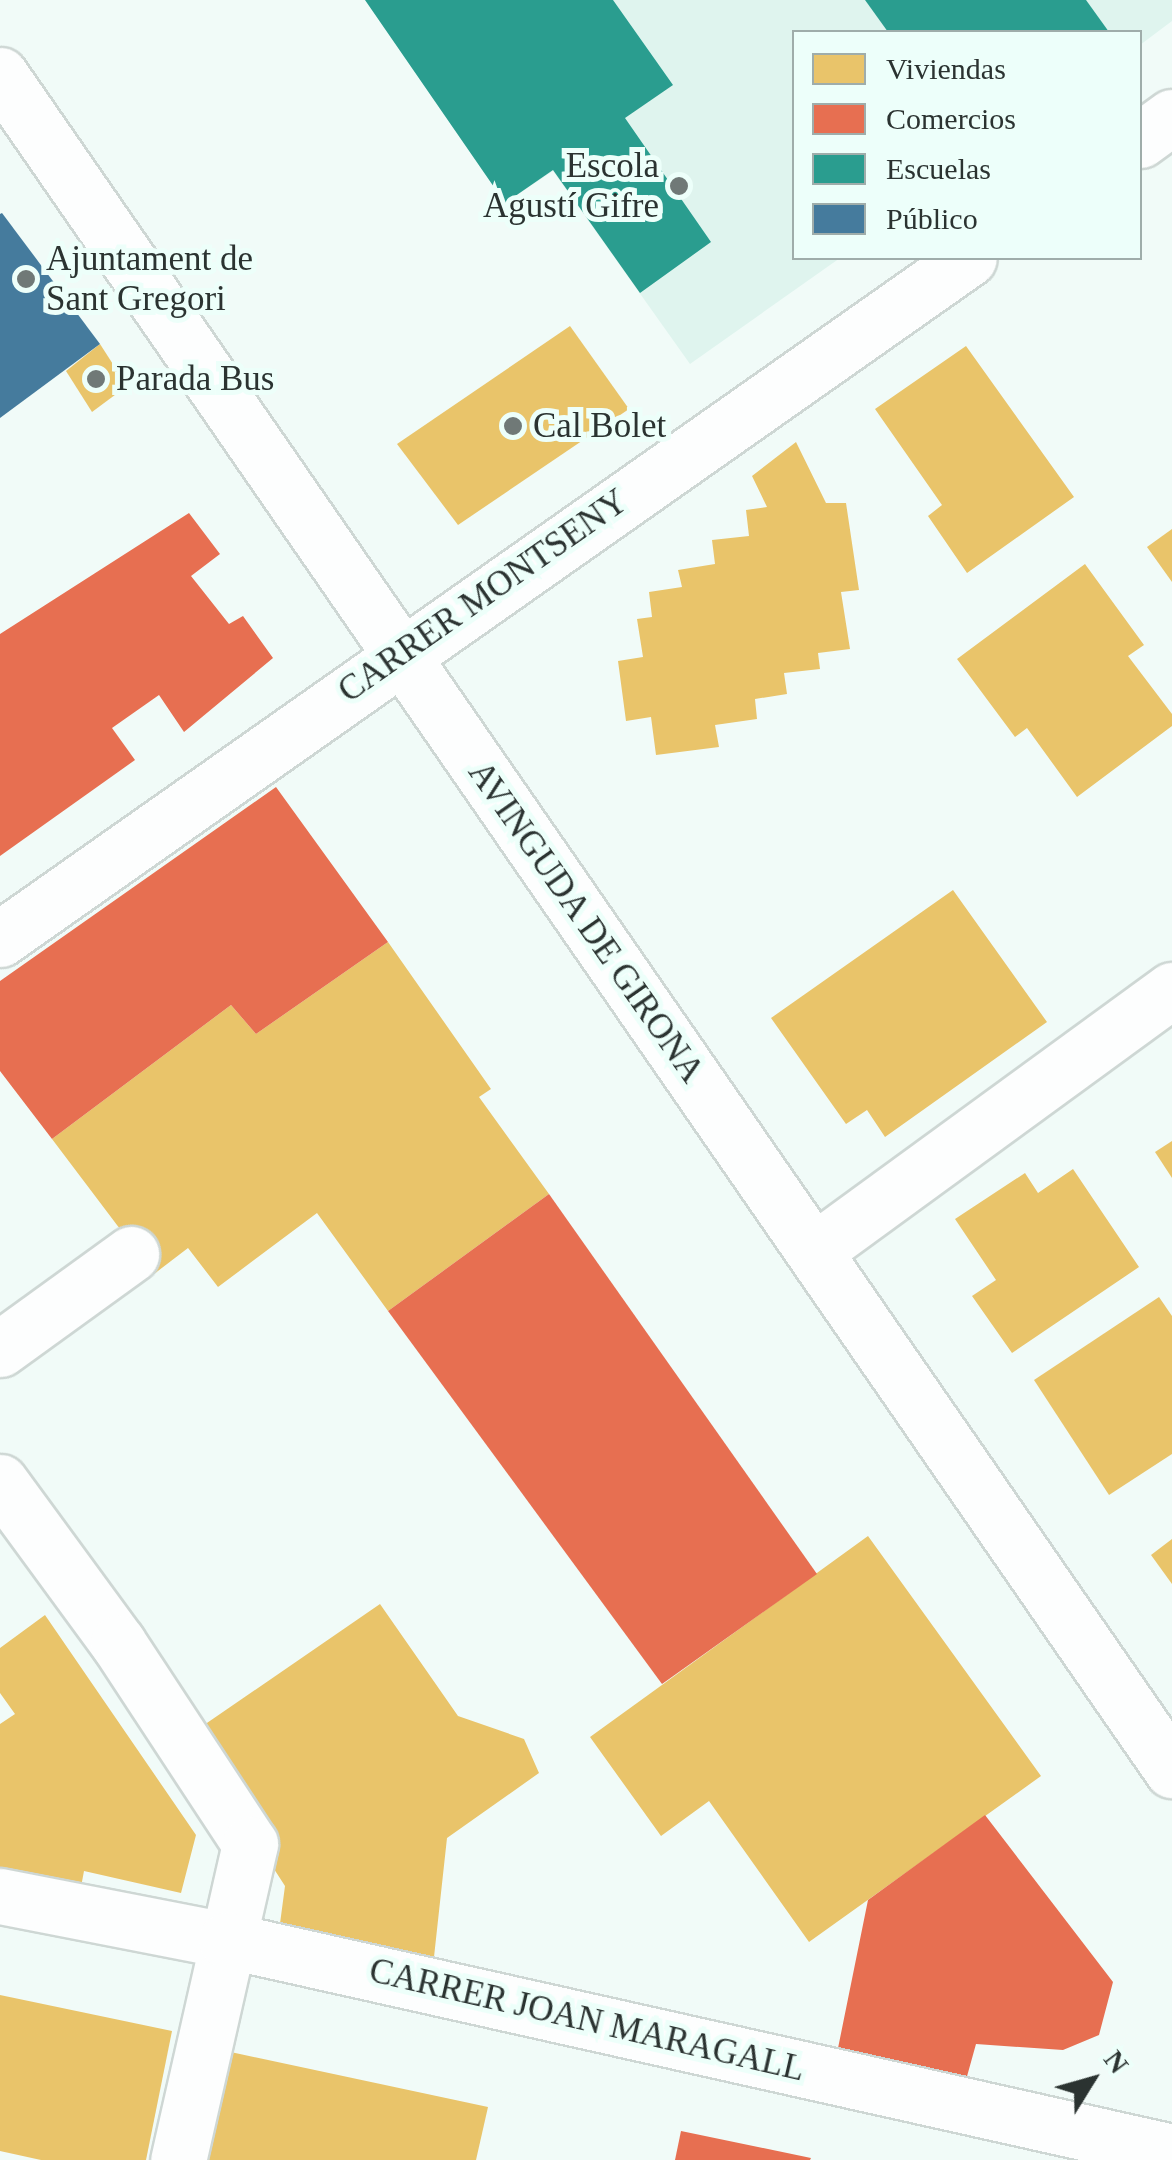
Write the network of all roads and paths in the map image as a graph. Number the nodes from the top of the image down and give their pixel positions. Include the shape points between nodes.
1 (0, 75) edge
2 (966, 260) edge
3 (400, 652) junction
4 (0, 939) edge
5 (1172, 990) edge
6 (814, 1251) junction
7 (130, 1254) dead end
8 (0, 1348) edge
9 (0, 1482) edge
10 (1172, 1770) edge
11 (0, 1896) edge
12 (226, 1940) junction
13 (1172, 2152) edge
14 (178, 2160) edge

1 - 3 street, AVINGUDA DE GIRONA
2 - 3 street, CARRER MONTSENY
3 - 4 street, CARRER MONTSENY
3 - 6 street, AVINGUDA DE GIRONA
5 - 6 street
6 - 10 street, AVINGUDA DE GIRONA
7 - 8 street
9 - 12 street via 118,1643 250,1844
11 - 12 street, CARRER JOAN MARAGALL
12 - 13 street, CARRER JOAN MARAGALL
12 - 14 street

